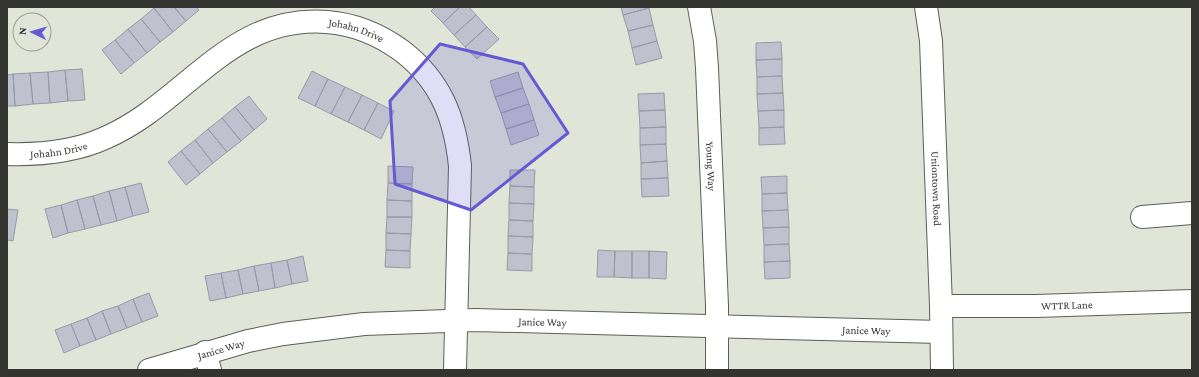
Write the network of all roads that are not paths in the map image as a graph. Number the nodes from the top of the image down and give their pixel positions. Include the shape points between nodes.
1 (699, 7) edge
2 (926, 7) edge
3 (7, 154) edge
4 (1192, 213) edge
5 (1142, 217) dead end
6 (1192, 301) edge
7 (942, 306) junction
8 (457, 320) junction
9 (718, 327) junction
10 (941, 332) junction
11 (208, 361) edge
12 (150, 370) edge
13 (455, 370) edge
14 (717, 370) edge
15 (942, 370) edge

1 - 9 street, Young Way via 707,68
2 - 7 street, Uniontown Road via 931,41
3 - 8 street, Johahn Drive via 67,151 105,138 160,105 248,37 267,29 314,21 341,23 365,30 392,44 414,61 434,83 448,110 458,139 460,166
4 - 5 street
6 - 7 street, WTTR Lane
7 - 10 street, Uniontown Road
8 - 9 street, Janice Way
8 - 11 street, Janice Way via 319,328 262,338
8 - 13 street, Johahn Drive
9 - 10 street, Janice Way
9 - 14 street, Young Way
10 - 15 street, Uniontown Road
11 - 12 street, Janice Way

